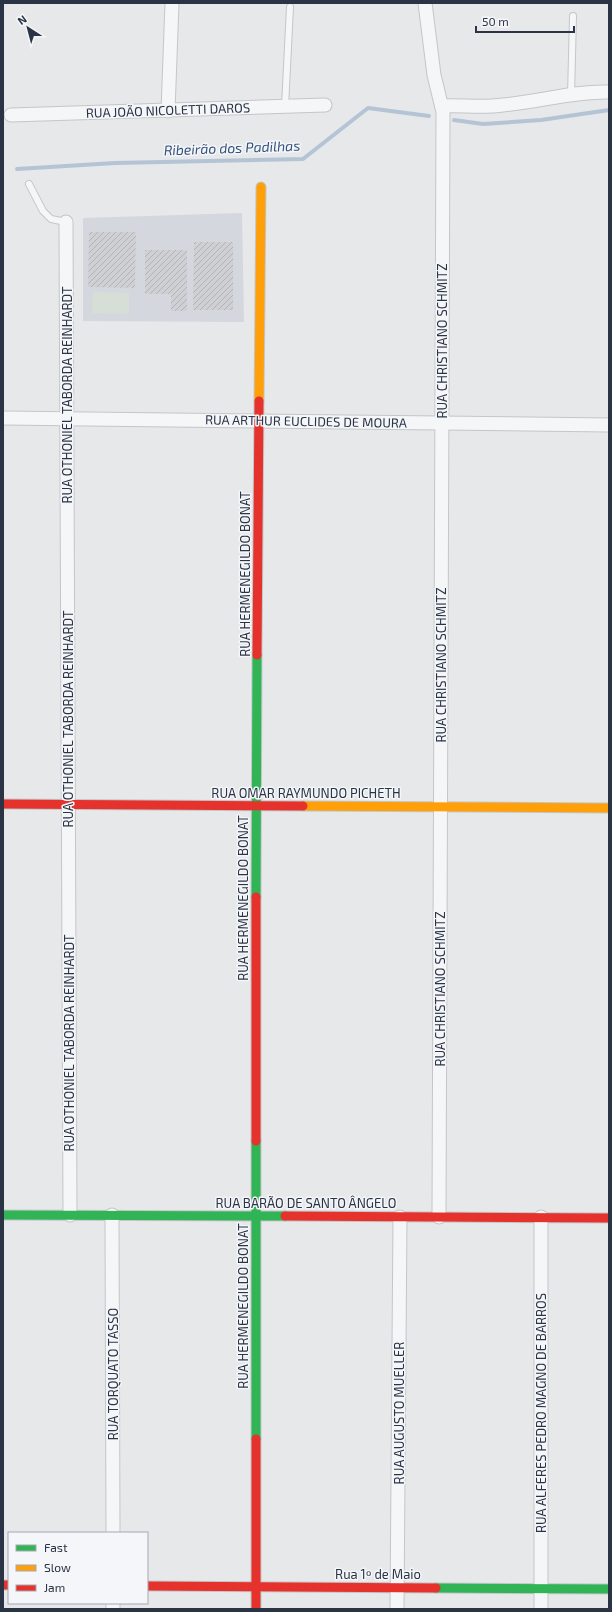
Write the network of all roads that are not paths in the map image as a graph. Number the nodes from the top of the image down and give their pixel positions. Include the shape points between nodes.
1 (172, 3) edge
2 (425, 3) edge
3 (290, 7) dead end
4 (573, 16) dead end
5 (609, 92) edge
6 (571, 96) junction
7 (326, 106) dead end
8 (285, 107) junction
9 (442, 109) junction
10 (168, 111) junction
11 (11, 115) dead end
12 (29, 184) dead end
13 (261, 187) dead end
14 (66, 222) joint
15 (3, 418) edge
16 (67, 419) junction
17 (259, 421) junction
18 (442, 423) junction
19 (609, 425) edge
20 (3, 804) edge
21 (68, 805) junction
22 (256, 806) junction
23 (440, 807) junction
24 (609, 808) edge
25 (3, 1215) edge
26 (70, 1215) junction
27 (112, 1215) junction
28 (256, 1216) junction
29 (400, 1217) junction
30 (439, 1217) junction
31 (541, 1217) junction
32 (609, 1218) edge
33 (113, 1532) edge
34 (148, 1586) edge
35 (256, 1587) junction
36 (398, 1587) junction
37 (542, 1588) junction
38 (609, 1589) edge
39 (256, 1609) edge
40 (397, 1609) edge
41 (541, 1609) edge

1 - 10 street
2 - 9 street, RUA CHRISTIANO SCHMITZ via 434,75
3 - 8 lane
4 - 6 lane
5 - 6 street via 588,92
6 - 9 street via 501,106
7 - 8 street, RUA JOÃO NICOLETTI DAROS
8 - 10 street, RUA JOÃO NICOLETTI DAROS
9 - 18 street, RUA CHRISTIANO SCHMITZ
10 - 11 street, RUA JOÃO NICOLETTI DAROS
12 - 14 lane via 43,211 51,219
13 - 17 street, RUA HERMENEGILDO BONAT
14 - 16 street, RUA OTHONIEL TABORDA REINHARDT
15 - 16 street, RUA ARTHUR EUCLIDES DE MOURA
16 - 17 street, RUA ARTHUR EUCLIDES DE MOURA
16 - 21 street, RUA OTHONIEL TABORDA REINHARDT
17 - 18 street, RUA ARTHUR EUCLIDES DE MOURA
17 - 22 street, RUA HERMENEGILDO BONAT
18 - 19 street, RUA ARTHUR EUCLIDES DE MOURA
18 - 23 street, RUA CHRISTIANO SCHMITZ
20 - 21 street, RUA OMAR RAYMUNDO PICHETH
21 - 22 street, RUA OMAR RAYMUNDO PICHETH
21 - 26 street, RUA OTHONIEL TABORDA REINHARDT
22 - 23 street, RUA OMAR RAYMUNDO PICHETH
22 - 28 street, RUA HERMENEGILDO BONAT
23 - 24 street, RUA OMAR RAYMUNDO PICHETH
23 - 30 street, RUA CHRISTIANO SCHMITZ
25 - 26 street, RUA BARÃO DE SANTO ÂNGELO
26 - 27 street, RUA BARÃO DE SANTO ÂNGELO
27 - 28 street, RUA BARÃO DE SANTO ÂNGELO
27 - 33 street, RUA TORQUATO TASSO
28 - 29 street, RUA BARÃO DE SANTO ÂNGELO
28 - 35 street, RUA HERMENEGILDO BONAT
29 - 30 street, RUA BARÃO DE SANTO ÂNGELO
29 - 36 street, RUA AUGUSTO MUELLER
30 - 31 street, RUA BARÃO DE SANTO ÂNGELO
31 - 32 street, RUA BARÃO DE SANTO ÂNGELO
31 - 37 street, RUA ALFERES PEDRO MAGNO DE BARROS
34 - 35 street, Rua 1º de Maio
35 - 36 street, Rua 1º de Maio
35 - 39 street, RUA HERMENEGILDO BONAT
36 - 37 street, Rua 1º de Maio
36 - 40 street, RUA AUGUSTO MUELLER
37 - 38 street, Rua 1º de Maio
37 - 41 street, RUA ALFERES PEDRO MAGNO DE BARROS

